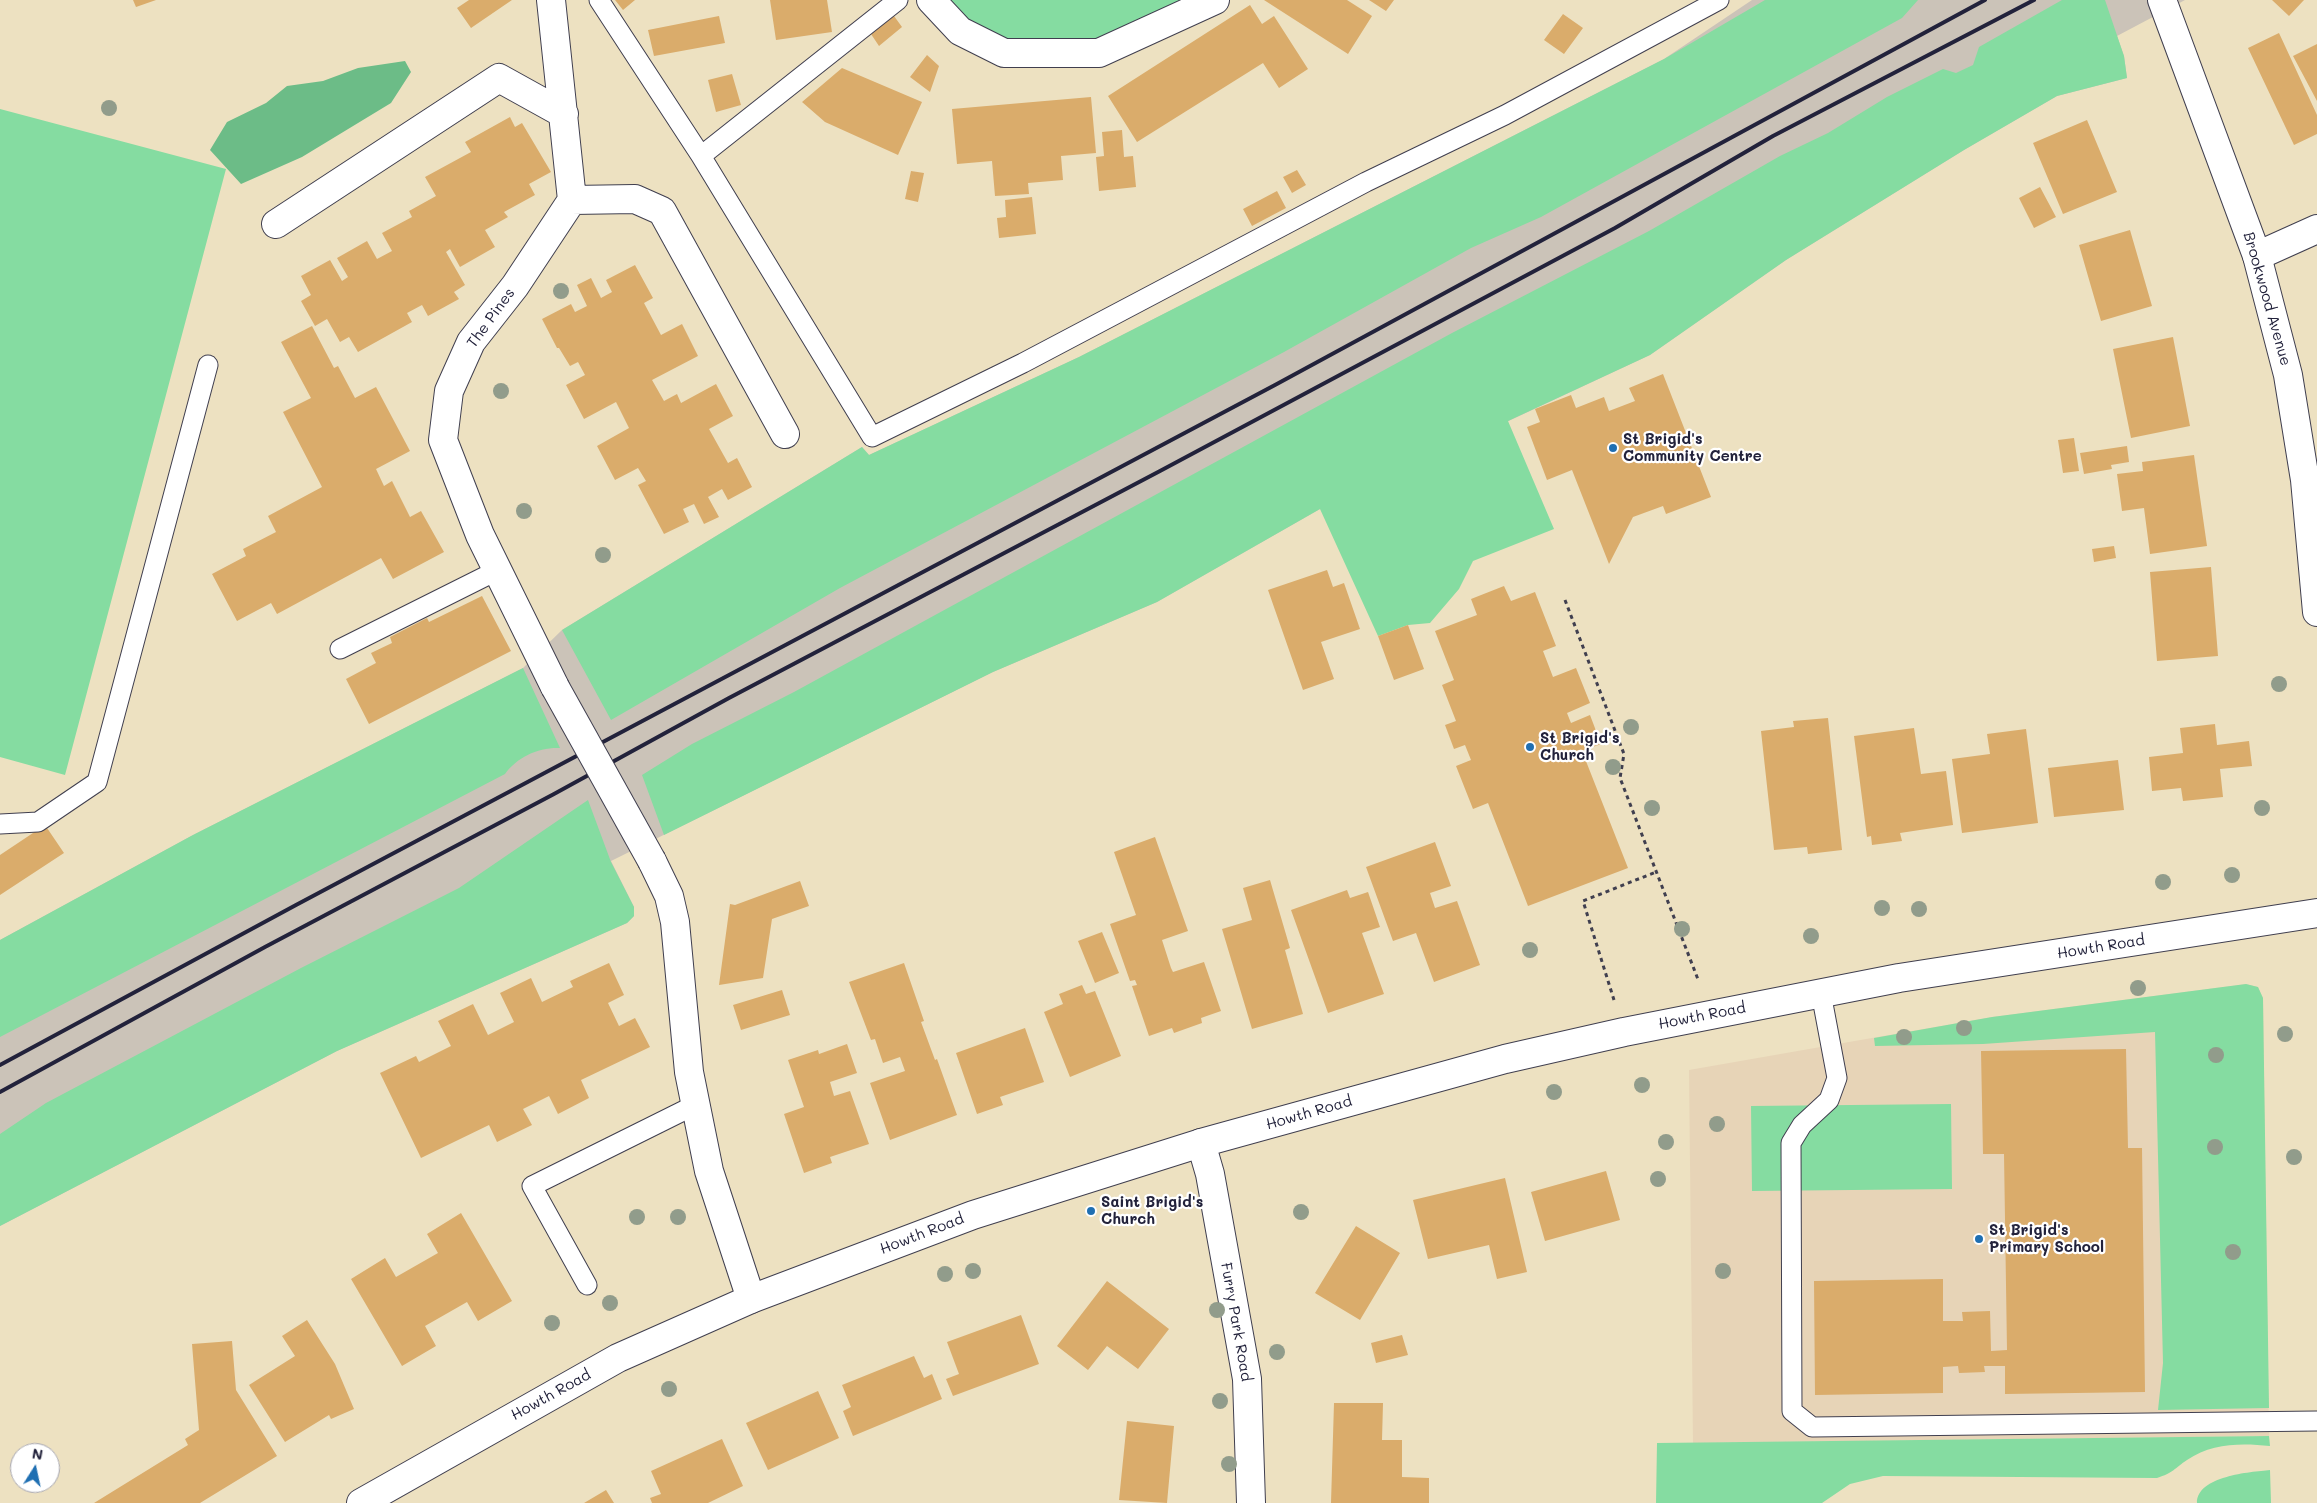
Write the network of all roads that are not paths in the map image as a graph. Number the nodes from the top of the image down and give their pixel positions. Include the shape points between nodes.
1 (551, 0) edge
2 (599, 0) edge
3 (898, 0) edge
4 (931, 0) edge
5 (1215, 0) edge
6 (1719, 0) edge
7 (2162, 1) edge
8 (564, 114) junction
9 (701, 156) junction
10 (572, 200) junction
11 (276, 224) dead end
12 (2317, 230) edge
13 (2257, 256) junction
14 (208, 364) dead end
15 (785, 434) dead end
16 (498, 570) junction
17 (2317, 612) edge
18 (340, 649) dead end
19 (0, 824) edge
20 (2317, 913) edge
21 (1821, 993) junction
22 (696, 1105) junction
23 (1201, 1143) junction
24 (587, 1285) dead end
25 (751, 1299) junction
26 (2317, 1420) edge
27 (361, 1503) edge
28 (1251, 1503) edge

1 - 8 street
2 - 9 lane
3 - 9 lane
4 - 5 street via 960,31 1004,53 1099,53
6 - 9 lane via 1505,115 1366,182 1023,363 872,437
7 - 13 street, Brookwood Avenue
8 - 10 street
8 - 11 street via 499,78
10 - 15 street via 635,199 662,211
10 - 16 street, The Pines via 515,286 471,342 449,391 443,440 480,535
12 - 13 street
13 - 17 street, Brookwood Avenue via 2288,376 2305,480
14 - 19 lane via 97,782 38,822
16 - 18 lane
16 - 22 street, The Pines, bridge via 555,687 669,896 675,922 684,1028
20 - 21 street, Howth Road
21 - 23 street, Howth Road via 1505,1059
21 - 26 lane via 1837,1078 1829,1100 1802,1125 1791,1143 1792,1411 1812,1426
22 - 24 lane via 532,1186
22 - 25 street, The Pines via 709,1171
23 - 25 street, Howth Road via 973,1215
23 - 28 street, Furry Park Road via 1210,1174 1246,1372
25 - 27 street, Howth Road via 618,1358

